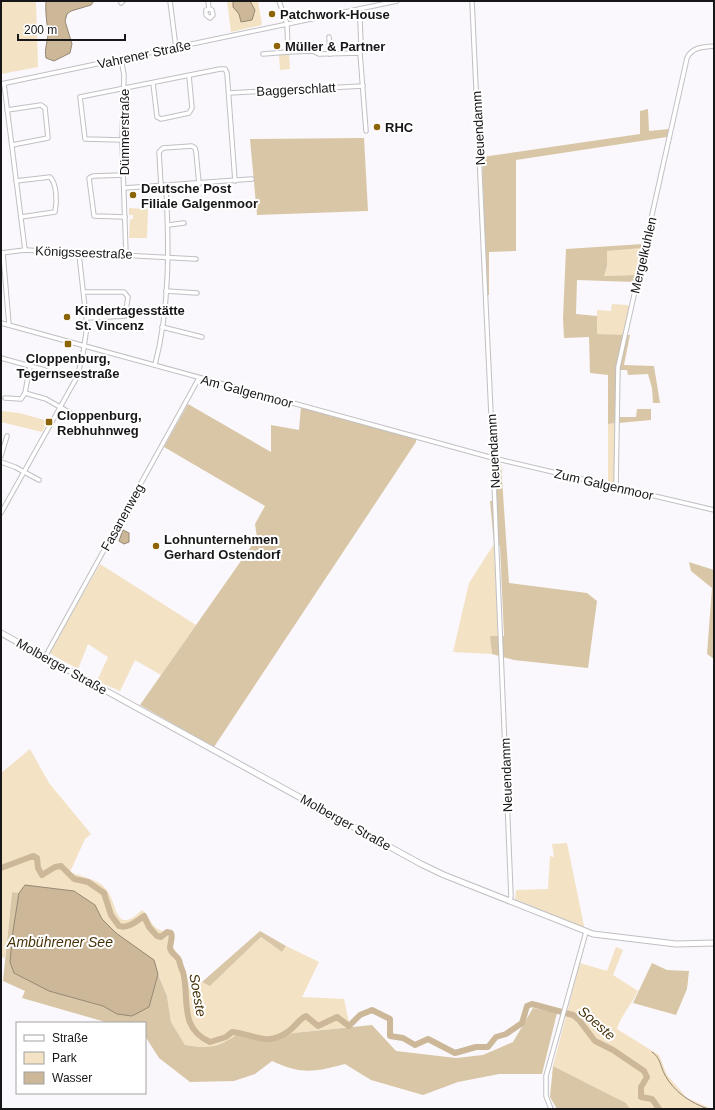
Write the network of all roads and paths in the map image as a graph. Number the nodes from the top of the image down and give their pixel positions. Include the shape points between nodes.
1 (170, 1) edge
2 (208, 1) edge
3 (279, 1) edge
4 (397, 1) edge
5 (472, 1) edge
6 (209, 9) dead end
7 (360, 20) dead end
8 (286, 24) junction
9 (329, 37) dead end
10 (714, 46) edge
11 (176, 48) junction
12 (363, 48) dead end
13 (288, 52) junction
14 (263, 54) dead end
15 (330, 54) junction
16 (121, 59) junction
17 (189, 76) junction
18 (152, 83) junction
19 (2, 84) edge
20 (363, 86) junction
21 (124, 88) junction
22 (3, 93) edge
23 (229, 93) junction
24 (7, 110) junction
25 (366, 131) dead end
26 (122, 140) junction
27 (12, 145) junction
28 (123, 175) junction
29 (252, 179) dead end
30 (16, 181) junction
31 (235, 181) junction
32 (198, 184) junction
33 (161, 186) junction
34 (166, 186) junction
35 (124, 188) junction
36 (21, 217) junction
37 (125, 217) junction
38 (184, 223) dead end
39 (168, 225) junction
40 (25, 250) junction
41 (2, 253) edge
42 (79, 254) junction
43 (126, 254) junction
44 (168, 256) junction
45 (196, 259) dead end
46 (166, 291) junction
47 (84, 292) junction
48 (197, 293) dead end
49 (87, 318) junction
50 (1, 323) edge
51 (8, 325) junction
52 (162, 327) junction
53 (202, 337) dead end
54 (84, 347) junction
55 (1, 358) edge
56 (155, 365) junction
57 (30, 366) junction
58 (45, 370) dead end
59 (200, 378) junction
60 (25, 393) junction
61 (5, 398) dead end
62 (60, 407) junction
63 (74, 415) dead end
64 (7, 436) dead end
65 (1, 456) edge
66 (493, 458) junction
67 (1, 462) edge
68 (24, 472) junction
69 (39, 480) dead end
70 (616, 487) junction
71 (714, 510) edge
72 (1, 513) edge
73 (1, 633) edge
74 (45, 657) junction
75 (510, 902) junction
76 (586, 932) junction
77 (714, 943) edge
78 (551, 1109) edge

1 - 11 street
2 - 6 street
3 - 8 street
4 - 8 street, Vahrener Straße
5 - 66 street, Neuendamm
7 - 12 street
8 - 11 street, Vahrener Straße
8 - 13 street
9 - 15 street
10 - 70 street, Mergelkuhlen via 695,49 687,58 618,367
11 - 16 street, Vahrener Straße
13 - 14 street
13 - 15 street via 313,50 319,54
15 - 20 street via 360,53
16 - 19 street, Vahrener Straße
16 - 21 street, Dümmerstraße
17 - 18 street
17 - 18 street via 192,108 189,113 161,119 157,117
17 - 23 street via 225,70
18 - 21 street
19 - 22 street
20 - 23 street, Baggerschlatt
20 - 25 street
21 - 26 street, Dümmerstraße
21 - 26 street via 80,97 79,101 85,139
22 - 24 street
23 - 31 street
24 - 27 street
24 - 27 street via 41,105 45,108 47,140
26 - 28 street, Dümmerstraße
27 - 30 street
28 - 35 street, Dümmerstraße
28 - 37 street via 93,176 89,178 89,185 94,216
29 - 31 street
30 - 36 street
30 - 36 street via 50,177 55,189 55,212
31 - 32 street
32 - 33 street via 196,148 192,146 163,148 159,152
32 - 34 street
33 - 34 street
33 - 35 street
34 - 39 street
35 - 37 street, Dümmerstraße
36 - 40 street
37 - 43 street, Dümmerstraße
38 - 39 street
39 - 44 street
40 - 41 street, Königsseestraße
40 - 42 street, Königsseestraße
41 - 51 street
42 - 43 street, Königsseestraße
42 - 47 street
43 - 44 street, Königsseestraße
44 - 45 street, Königsseestraße
44 - 46 street
46 - 48 street
46 - 52 street
47 - 49 street
47 - 49 street via 124,292 128,297 125,316
49 - 54 street
50 - 51 street, Am Galgenmoor
51 - 54 street, Am Galgenmoor
52 - 53 street
52 - 56 street
54 - 56 street, Am Galgenmoor
54 - 62 street via 77,377
55 - 57 street
56 - 59 street, Am Galgenmoor
57 - 58 street
57 - 60 street
59 - 66 street, Am Galgenmoor
59 - 74 street, Fasanenweg
60 - 61 street via 20,399
60 - 62 street via 46,399
62 - 63 street
62 - 68 street
64 - 65 street
66 - 70 street, Zum Galgenmoor
66 - 75 street, Neuendamm
67 - 68 street
68 - 69 street
68 - 72 street
70 - 71 street, Zum Galgenmoor
73 - 74 main road, Molberger Straße
74 - 75 main road, Molberger Straße via 421,864
75 - 76 main road, Molberger Straße
76 - 77 main road, Molberger Straße via 648,942
76 - 78 street via 546,1076 546,1096

